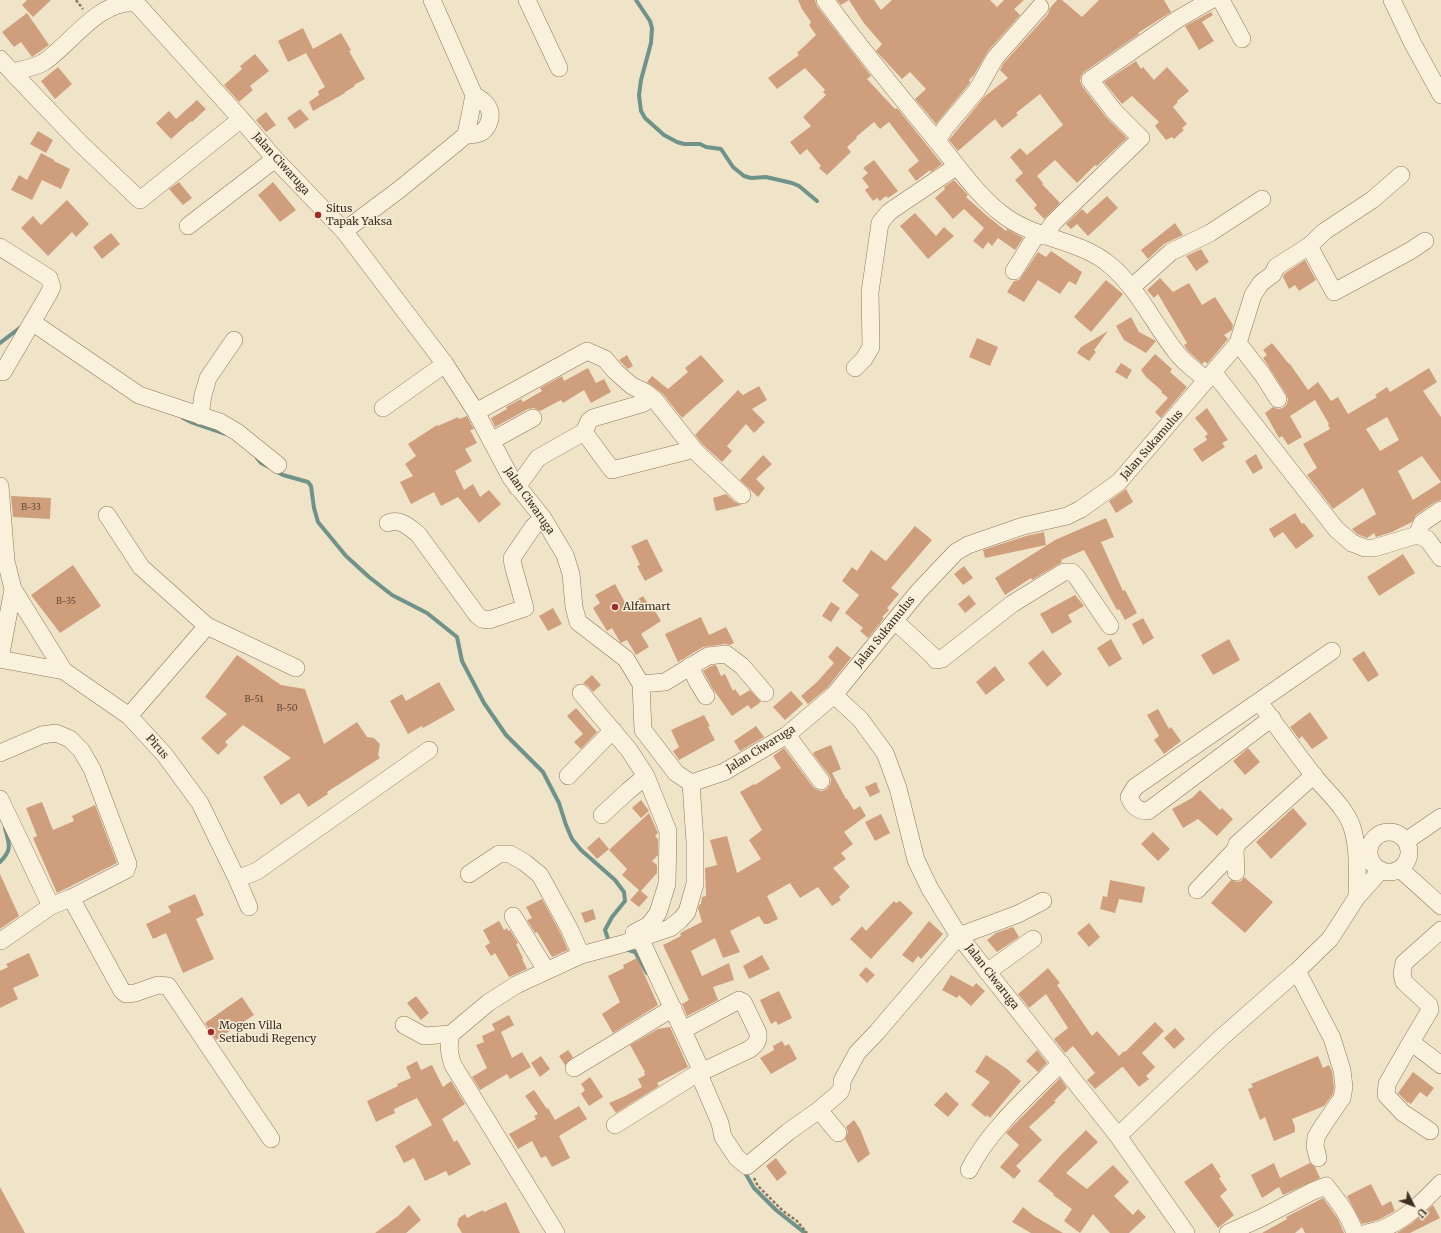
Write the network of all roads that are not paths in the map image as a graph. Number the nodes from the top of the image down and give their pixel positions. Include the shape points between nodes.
1 (432, 0) edge
2 (527, 0) edge
3 (825, 0) edge
4 (1211, 0) edge
5 (1221, 0) edge
6 (1392, 0) edge
7 (138, 2) edge
8 (1040, 7) dead end
9 (1242, 39) dead end
10 (0, 59) edge
11 (560, 68) dead end
12 (12, 72) junction
13 (1441, 95) edge
14 (241, 119) junction
15 (937, 141) junction
16 (275, 159) junction
17 (957, 166) junction
18 (1401, 175) dead end
19 (1262, 199) dead end
20 (188, 226) dead end
21 (344, 231) junction
22 (1040, 235) junction
23 (1425, 241) dead end
24 (1309, 246) junction
25 (0, 247) edge
26 (1014, 271) dead end
27 (1132, 287) junction
28 (32, 322) junction
29 (234, 340) dead end
30 (1238, 343) junction
31 (445, 364) junction
32 (855, 368) dead end
33 (0, 371) edge
34 (1211, 377) junction
35 (1278, 399) dead end
36 (644, 403) dead end
37 (383, 408) dead end
38 (476, 412) junction
39 (200, 416) junction
40 (533, 418) dead end
41 (584, 432) junction
42 (491, 441) junction
43 (687, 451) dead end
44 (278, 465) dead end
45 (0, 486) edge
46 (517, 486) junction
47 (742, 495) dead end
48 (1441, 510) edge
49 (107, 515) dead end
50 (543, 518) junction
51 (388, 523) dead end
52 (1417, 535) junction
53 (1441, 558) edge
54 (3, 560) edge
55 (13, 589) junction
56 (895, 621) junction
57 (207, 626) junction
58 (1110, 626) dead end
59 (1332, 651) dead end
60 (0, 659) edge
61 (690, 666) junction
62 (296, 668) dead end
63 (64, 671) junction
64 (641, 684) junction
65 (765, 692) dead end
66 (581, 693) dead end
67 (834, 695) junction
68 (706, 696) dead end
69 (1259, 701) junction
70 (129, 716) junction
71 (1272, 718) junction
72 (613, 730) junction
73 (787, 735) junction
74 (429, 750) dead end
75 (0, 753) edge
76 (1314, 775) junction
77 (568, 776) dead end
78 (646, 776) junction
79 (821, 781) dead end
80 (691, 783) junction
81 (0, 799) edge
82 (602, 815) dead end
83 (1441, 817) edge
84 (1406, 841) junction
85 (1235, 850) junction
86 (1400, 869) junction
87 (1381, 870) junction
88 (1236, 872) dead end
89 (469, 874) dead end
90 (237, 879) junction
91 (1197, 890) dead end
92 (1357, 897) junction
93 (71, 898) junction
94 (1043, 901) dead end
95 (51, 906) junction
96 (249, 906) dead end
97 (1441, 906) edge
98 (513, 916) dead end
99 (1441, 930) edge
100 (959, 936) junction
101 (640, 938) junction
102 (1033, 939) dead end
103 (1, 941) edge
104 (622, 944) junction
105 (581, 955) junction
106 (546, 970) junction
107 (1297, 971) junction
108 (987, 972) junction
109 (673, 1008) junction
110 (404, 1025) dead end
111 (683, 1030) junction
112 (451, 1034) junction
113 (1411, 1042) junction
114 (1060, 1063) junction
115 (1441, 1065) edge
116 (574, 1068) dead end
117 (700, 1073) junction
118 (819, 1110) junction
119 (614, 1125) dead end
120 (1430, 1131) dead end
121 (838, 1133) dead end
122 (1118, 1136) junction
123 (271, 1138) dead end
124 (1318, 1158) dead end
125 (969, 1170) dead end
126 (1441, 1184) edge
127 (550, 1231) edge
128 (1186, 1233) edge
129 (1228, 1233) edge
130 (1355, 1233) edge
131 (1367, 1233) edge

1 - 21 street via 474,95 466,135
2 - 11 street
3 - 15 street
4 - 22 street via 1178,19 1090,80 1114,111 1141,138
5 - 9 street
6 - 13 street
7 - 12 street, Jalan Ciwaruga via 108,8 91,19 43,63
7 - 14 street, Jalan Ciwaruga
8 - 15 street via 995,58 977,90
10 - 12 street
12 - 14 street via 80,143 140,200
14 - 16 street, Jalan Ciwaruga
15 - 17 street
16 - 20 street
16 - 21 street, Jalan Ciwaruga
17 - 22 street via 1002,215
17 - 32 street via 889,212 880,224 870,292 872,347
18 - 24 street via 1372,200 1325,231
19 - 27 street via 1210,232 1171,252
21 - 31 street, Jalan Ciwaruga
22 - 26 street
22 - 27 street via 1088,251 1110,265
23 - 24 street via 1334,292
24 - 30 street via 1276,267 1273,274 1261,283 1252,295
25 - 28 street via 49,278 52,287
27 - 34 street via 1177,354
28 - 33 street via 3,372
28 - 39 street via 139,395
29 - 39 street via 208,378
30 - 34 street, Jalan Sukamulus
30 - 35 street
31 - 37 street
31 - 38 street, Jalan Ciwaruga
34 - 52 street via 1336,529 1352,543 1374,548
34 - 56 street, Jalan Sukamulus via 1119,482 1067,516 1023,526 968,545 956,552
36 - 41 street via 593,418
38 - 42 street, Jalan Ciwaruga
38 - 47 street via 587,351 605,359 632,386 655,400 696,452
39 - 44 street via 220,422 237,432
40 - 42 street
41 - 43 street via 612,470
41 - 46 street via 538,458
42 - 46 street, Jalan Ciwaruga
45 - 54 street
46 - 50 street, Jalan Ciwaruga
48 - 52 street via 1422,523
49 - 57 street via 142,567
50 - 51 street via 533,527 512,558 525,608 489,620 477,615 418,534 405,524 391,521
50 - 64 street, Jalan Ciwaruga via 565,555 571,574 578,622 626,659
52 - 53 street via 1427,539
54 - 55 street
55 - 60 street
55 - 63 street
56 - 58 street via 936,660 942,659 1012,604 1068,571 1076,576
56 - 67 street, Jalan Sukamulus
57 - 62 street
57 - 70 street
59 - 69 street
60 - 63 street, Pirus
61 - 64 street via 665,682
61 - 65 street via 708,656 726,654 742,666
61 - 68 street
63 - 70 street, Pirus
64 - 80 street, Jalan Ciwaruga via 643,730 676,773
66 - 72 street
67 - 73 street, Jalan Ciwaruga
67 - 100 street, Jalan Ciwaruga via 860,719 885,754 898,788 916,860 930,889
69 - 71 street
69 - 71 street via 1135,787 1129,797 1134,807 1148,811
70 - 90 street, Pirus via 164,754 200,803
71 - 76 street
72 - 77 street
72 - 78 street
73 - 79 street
73 - 80 street, Jalan Ciwaruga via 724,772
74 - 90 street via 258,871
75 - 93 street via 42,735 56,733 70,739 81,750 92,769 128,864 126,870
76 - 85 street via 1237,844
76 - 92 street via 1339,804 1352,827
78 - 82 street
78 - 104 street via 668,831 667,884 658,913 650,925 636,931
80 - 101 street via 696,859 695,884 690,904 687,912 670,928
81 - 95 street
83 - 84 street
84 - 86 street via 1409,853
84 - 87 street via 1395,833 1388,832 1376,837 1370,848 1370,855 1372,862
85 - 88 street
85 - 91 street
86 - 87 street
86 - 97 street
87 - 92 street
89 - 105 street via 499,854 510,854 524,862 540,875
90 - 96 street, Pirus
92 - 107 street via 1330,939
93 - 95 street
93 - 123 street via 122,991 126,994 158,984 168,986
94 - 100 street via 1018,914
95 - 103 street
98 - 106 street
99 - 113 street via 1404,963 1404,982 1429,1005 1430,1010
100 - 108 street, Jalan Ciwaruga
100 - 118 street via 857,1052 842,1080 841,1090
101 - 104 street
101 - 109 street
102 - 108 street
104 - 105 street
105 - 106 street
106 - 112 street via 510,988
107 - 122 street via 1222,1037
107 - 124 street via 1332,1038 1342,1070 1344,1087 1342,1098 1316,1137
108 - 114 street, Jalan Ciwaruga
109 - 111 street
109 - 116 street
110 - 112 street via 424,1036
111 - 117 street
111 - 117 street via 739,1000 743,1002 758,1033 757,1042 750,1049
112 - 127 street via 448,1045 453,1065
113 - 115 street
113 - 120 street via 1387,1084 1386,1095 1403,1113
114 - 122 street, Jalan Ciwaruga
114 - 125 street via 1004,1120
117 - 118 street via 720,1123 723,1138 737,1158 747,1166
117 - 119 street
118 - 121 street
122 - 128 street, Jalan Ciwaruga
126 - 131 street via 1408,1215 1380,1230
129 - 130 street via 1326,1186 1343,1207

